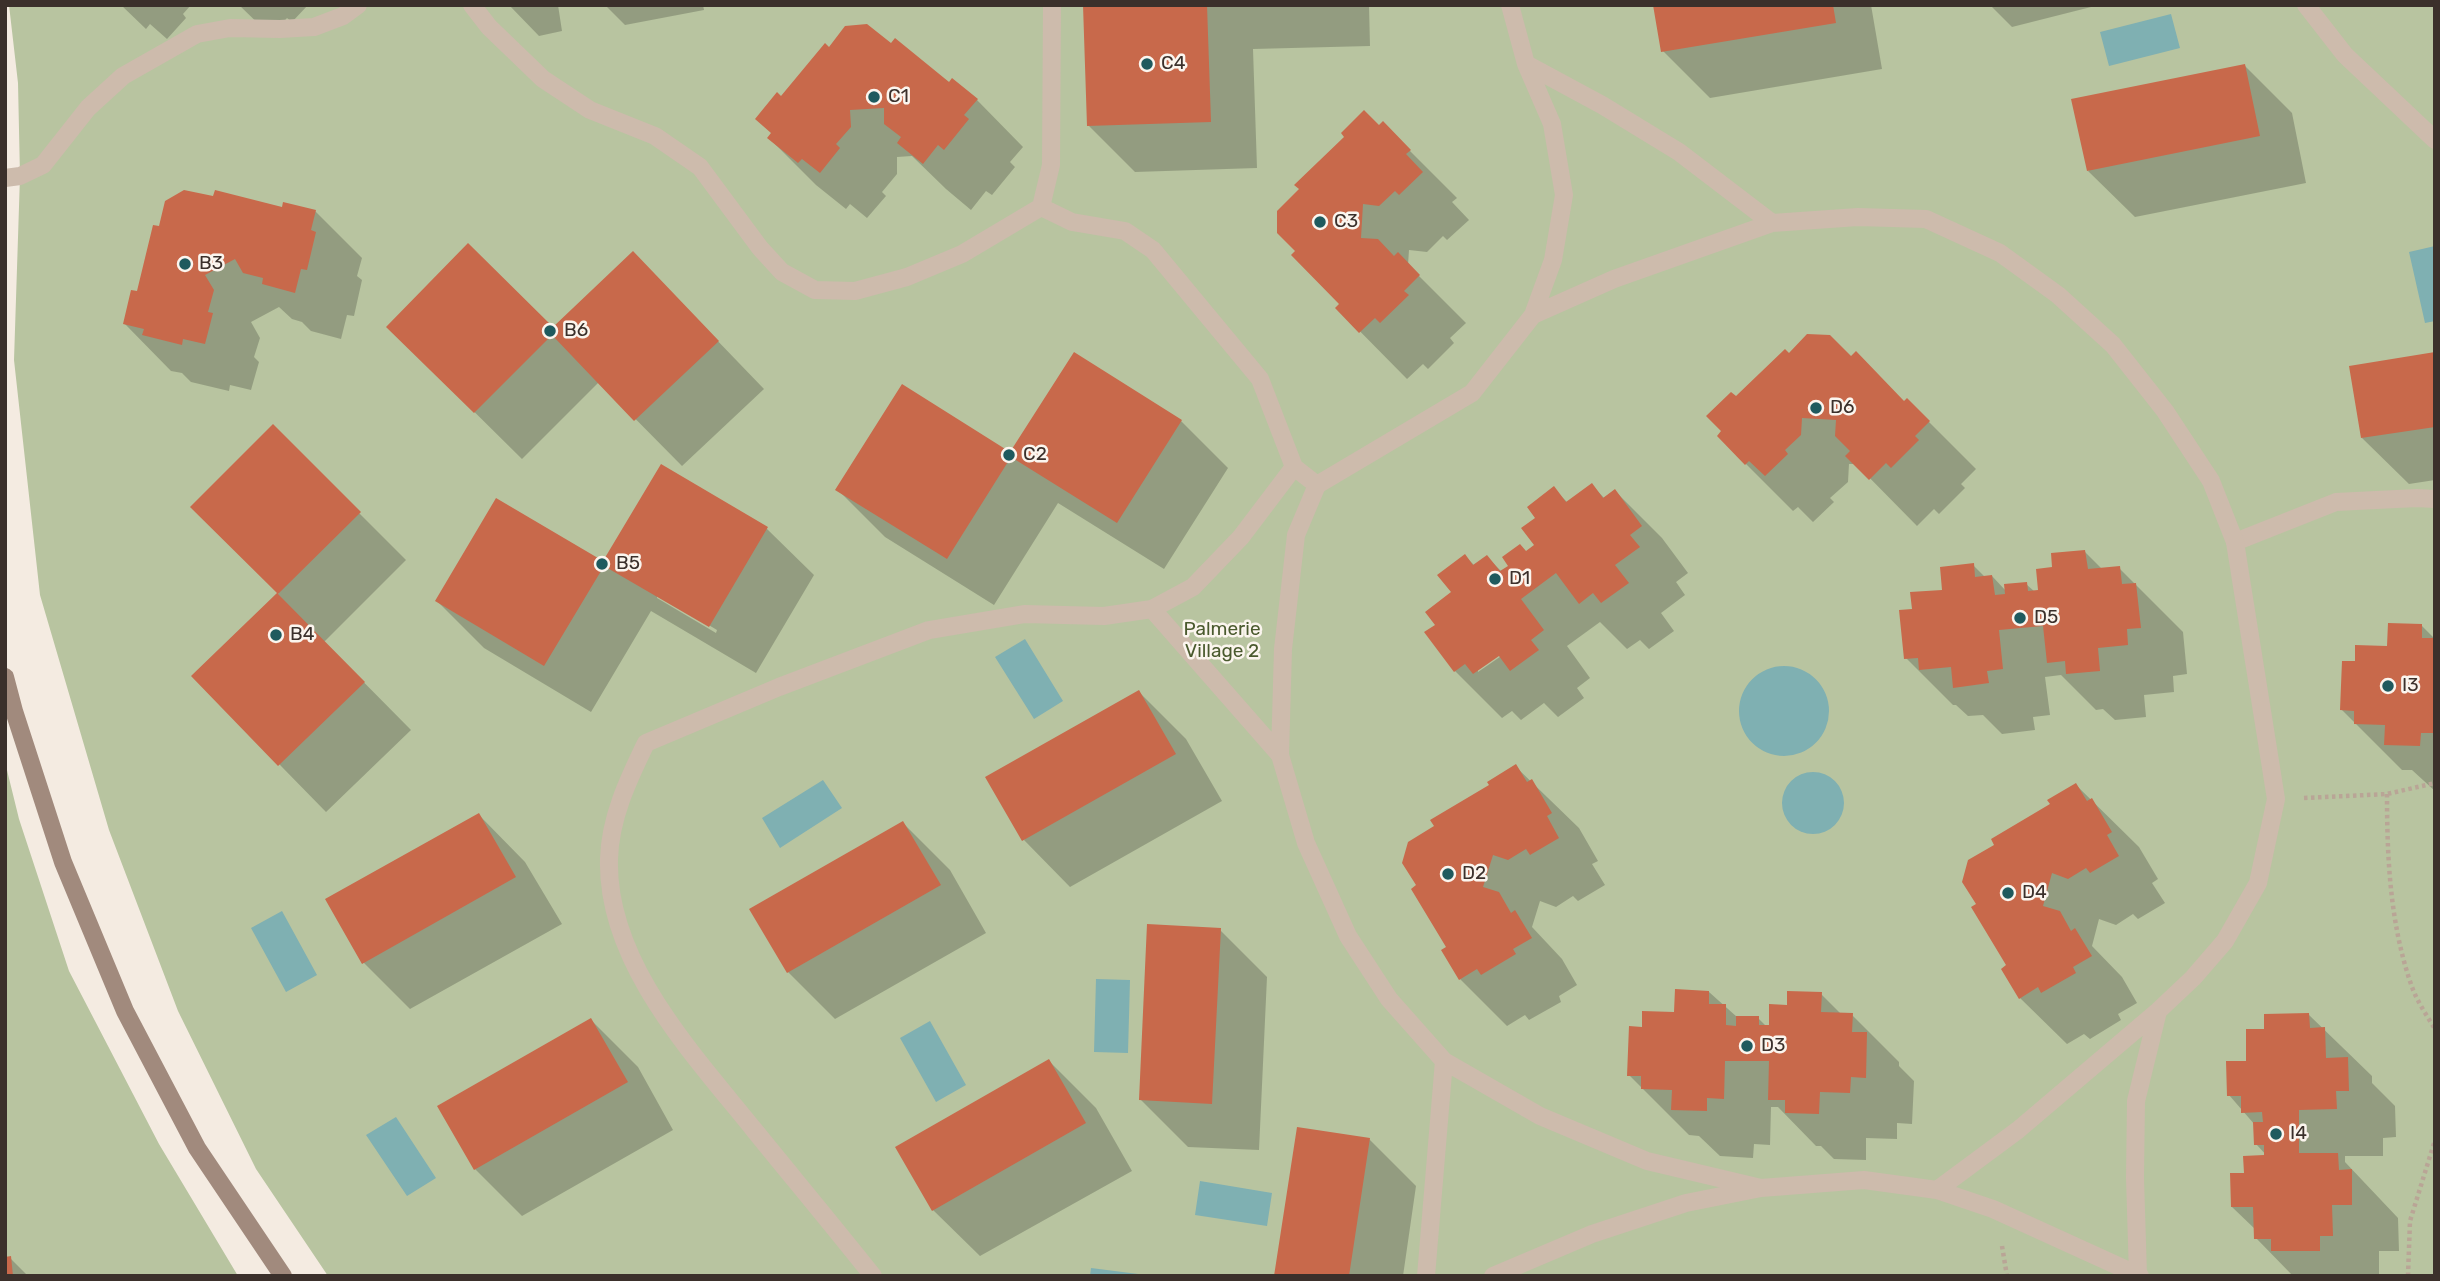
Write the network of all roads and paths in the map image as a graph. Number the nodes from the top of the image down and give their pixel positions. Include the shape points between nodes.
1 (358, 5) edge
2 (472, 5) edge
3 (1052, 5) edge
4 (1510, 5) edge
5 (2306, 5) edge
6 (1526, 64) junction
7 (2435, 140) edge
8 (5, 178) edge
9 (1041, 207) junction
10 (1772, 223) junction
11 (1533, 315) junction
12 (1294, 467) junction
13 (1317, 485) junction
14 (2435, 499) edge
15 (2235, 542) junction
16 (1152, 609) junction
17 (5, 677) edge
18 (1280, 755) junction
19 (2435, 783) edge
20 (2387, 794) junction
21 (2276, 799) junction
22 (2158, 1011) junction
23 (2435, 1029) edge
24 (1444, 1062) junction
25 (2435, 1140) edge
26 (1761, 1188) junction
27 (1937, 1190) junction
28 (2139, 1275) edge
29 (283, 1276) edge
30 (873, 1276) edge
31 (1426, 1276) edge
32 (1493, 1276) edge
33 (2408, 1276) edge

1 - 8 street via 314,27 230,28 197,34 123,76 88,108 43,165
2 - 9 street via 543,79 590,110 654,136 700,167 782,272 815,290 855,291 907,277 962,254
3 - 9 street via 1051,165
4 - 6 street
5 - 7 street via 2345,55
6 - 10 street via 1679,152
6 - 11 street via 1552,124 1564,195 1553,260
9 - 12 street via 1072,222 1125,231 1153,250 1260,379
10 - 11 street via 1614,279
10 - 15 street via 1858,217 1926,219 2000,253 2058,295 2113,345 2165,411 2211,481
11 - 13 street via 1472,393
12 - 13 street
12 - 16 street via 1241,537 1193,587
13 - 18 street via 1296,535 1283,649
14 - 15 street via 2336,502
15 - 21 street
16 - 18 street
16 - 30 street via 1104,616 1024,614 929,630 646,743 624,789 609,859 612,903 626,947 692,1053
17 - 29 street via 63,862 125,1011 197,1148
18 - 24 street via 1306,843 1348,936 1389,999
19 - 20 path
20 - 21 path
20 - 23 path via 2393,913 2412,988
21 - 22 street via 2258,883 2225,941
22 - 27 street via 2018,1130
22 - 28 street via 2136,1101
24 - 26 street via 1540,1116 1647,1161
24 - 31 street
25 - 33 path via 2410,1221
26 - 27 street via 1864,1180
26 - 32 street via 1686,1203 1591,1234
27 - 28 street via 1993,1209

